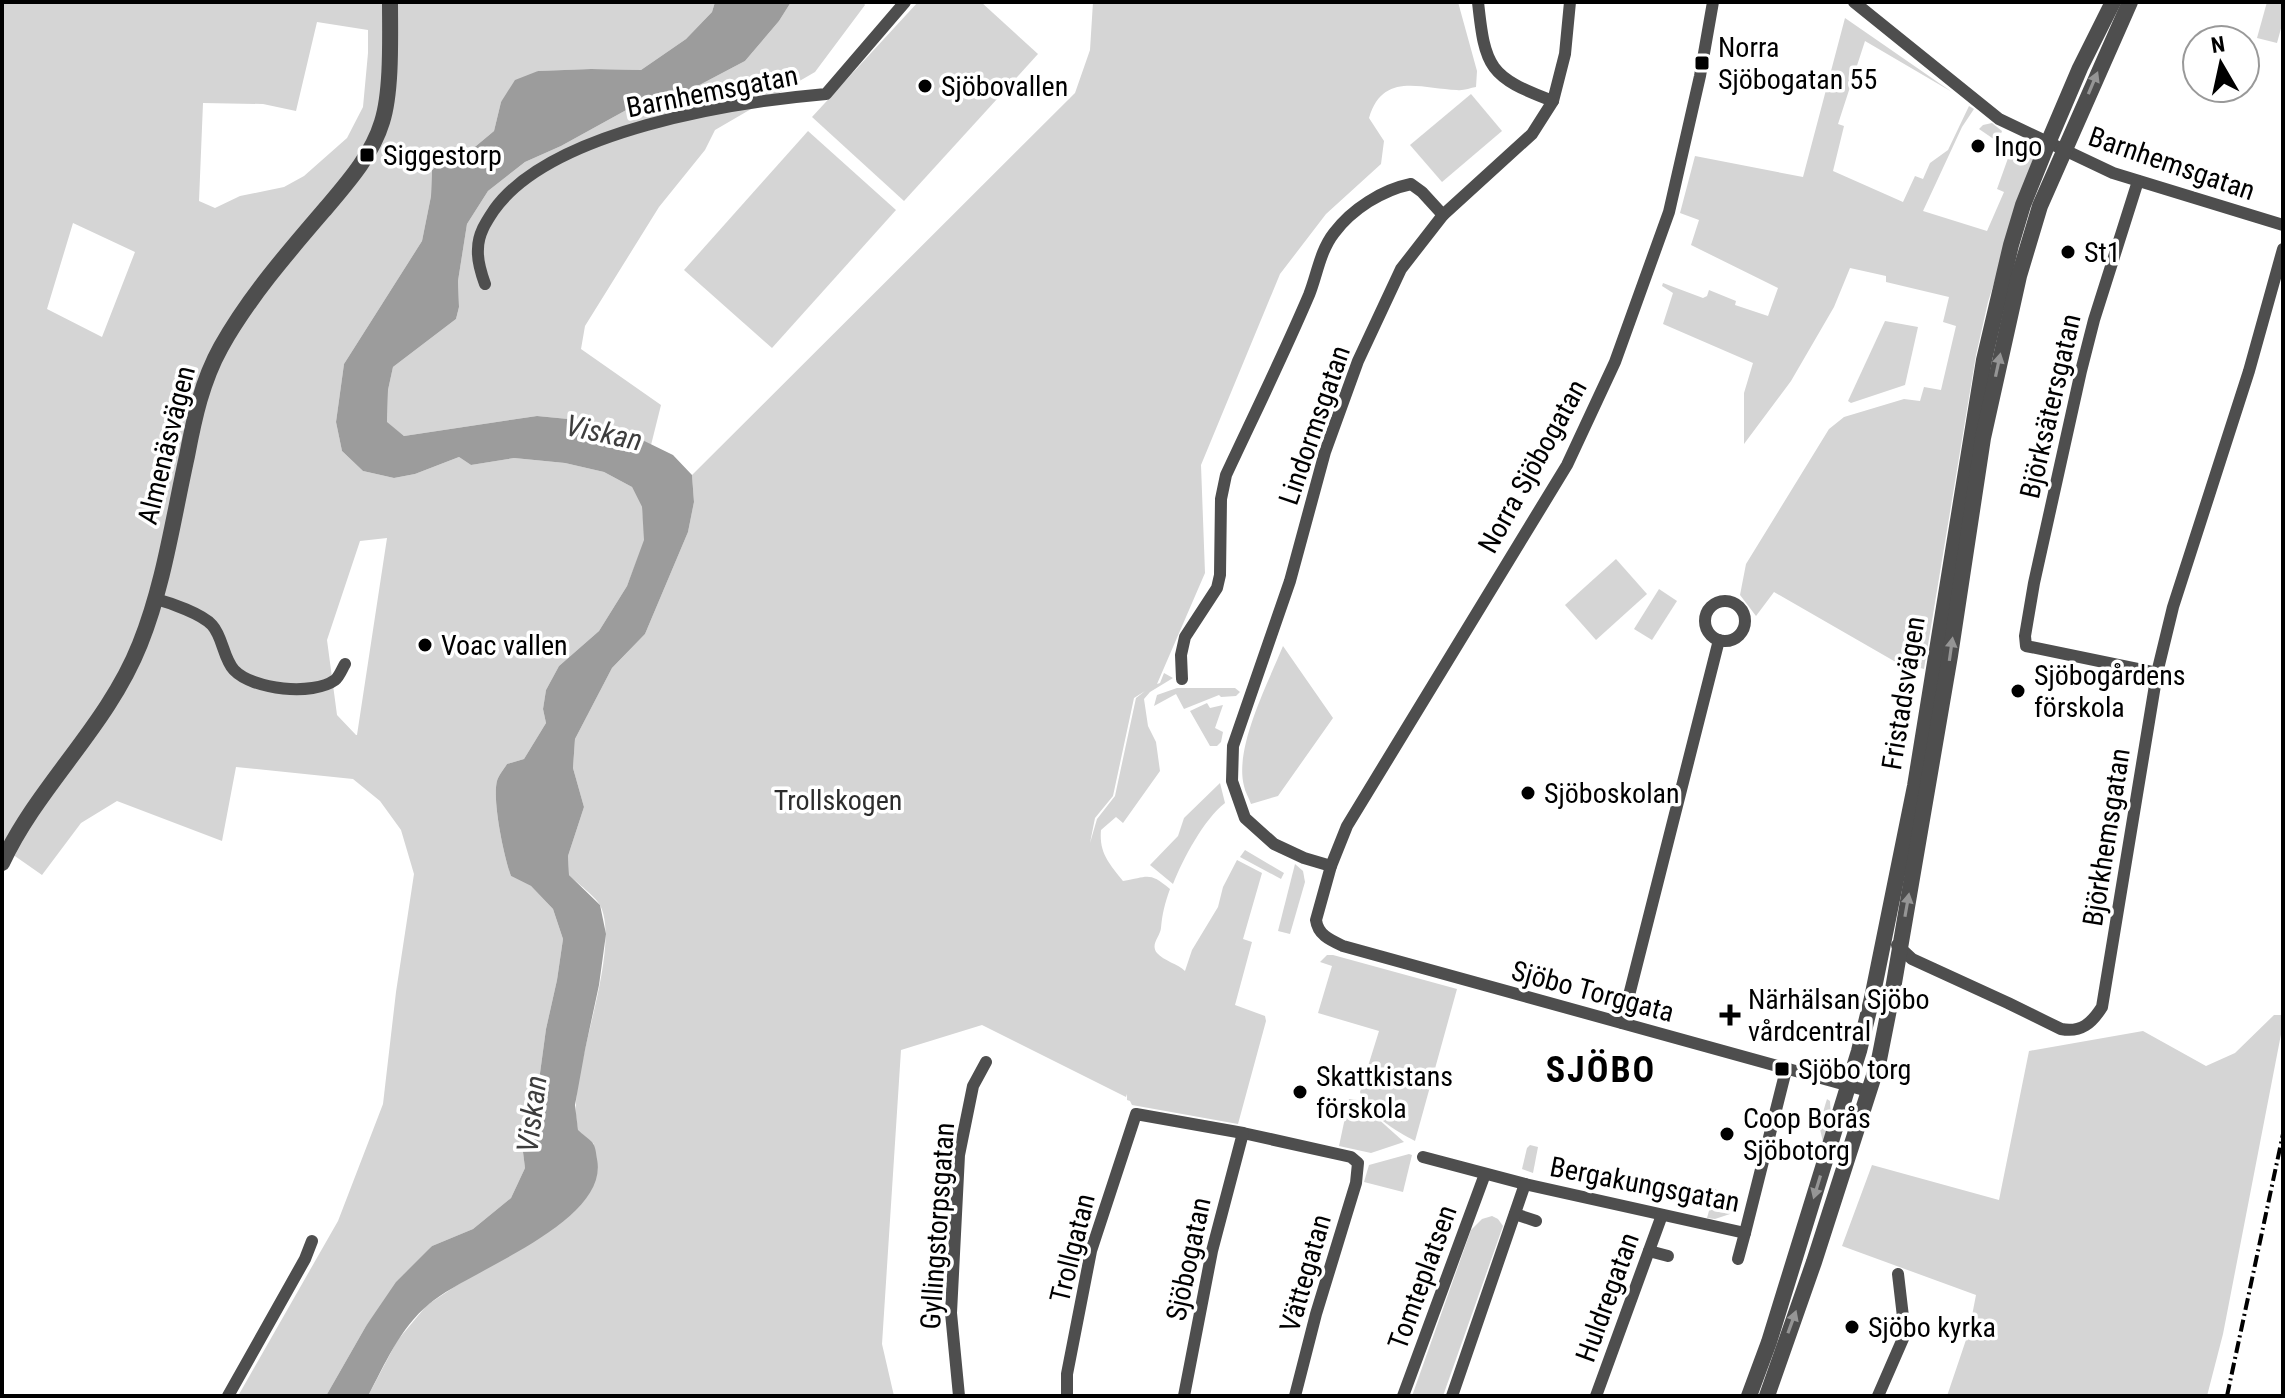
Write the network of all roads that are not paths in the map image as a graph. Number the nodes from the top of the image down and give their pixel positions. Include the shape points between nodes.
1 (390, 2) edge
2 (905, 2) edge
3 (1478, 2) edge
4 (1570, 2) edge
5 (1713, 2) edge
6 (1854, 2) edge
7 (2113, 2) edge
8 (2130, 2) edge
9 (1553, 101) junction
10 (2048, 143) junction
11 (2064, 151) junction
12 (2138, 181) junction
13 (1443, 215) junction
14 (2283, 225) edge
15 (2283, 249) edge
16 (485, 284) dead end
17 (156, 599) junction
18 (1719, 640) dead end
19 (345, 664) dead end
20 (2157, 673) junction
21 (1182, 679) dead end
22 (2, 863) edge
23 (1331, 866) junction
24 (1316, 920) joint
25 (1886, 935) junction
26 (1899, 948) junction
27 (1622, 1023) junction
28 (986, 1062) dead end
29 (1786, 1070) junction
30 (1848, 1086) junction
31 (1868, 1091) junction
32 (1243, 1133) junction
33 (1423, 1157) dead end
34 (1485, 1174) junction
35 (1525, 1184) junction
36 (1515, 1214) junction
37 (1662, 1215) junction
38 (1536, 1221) dead end
39 (1745, 1233) junction
40 (312, 1241) dead end
41 (1668, 1256) dead end
42 (1642, 1258) junction
43 (1738, 1259) dead end
44 (1898, 1274) dead end
45 (228, 1396) edge
46 (959, 1396) edge
47 (1067, 1396) edge
48 (1184, 1396) edge
49 (1295, 1396) edge
50 (1403, 1396) edge
51 (1452, 1396) edge
52 (1596, 1396) edge
53 (1749, 1396) edge
54 (1767, 1396) edge
55 (1878, 1396) edge

1 - 17 street, Almenäsvägen via 383,122 350,181 271,275 216,357 199,402
2 - 16 street, Barnhemsgatan via 826,94 738,105 619,133 518,183 480,233 479,269
3 - 9 street via 1483,44 1498,73
4 - 9 street, Lindormsgatan
5 - 23 street, Norra Sjöbogatan via 1669,212 1615,362 1567,465 1347,826
6 - 10 street, Barnhemsgatan via 1999,119
7 - 10 street, Fristadsvägen
11 -> 8 street, Fristadsvägen
9 - 13 street, Lindormsgatan via 1532,134
10 - 11 street, Barnhemsgatan
10 - 25 street, Fristadsvägen via 2011,245 1984,360
11 - 12 street, Barnhemsgatan
26 -> 11 street, Fristadsvägen via 1983,438 2019,276
12 - 14 street, Barnhemsgatan
12 - 20 street, Björksätersgatan via 2081,371 2025,636 2026,646
13 - 21 street via 1411,184 1393,188 1357,210 1323,252 1310,292 1226,475 1220,575 1185,637
13 - 23 street, Lindormsgatan via 1401,269 1358,361 1233,746 1232,781 1245,818 1274,844
15 - 20 street, Björkhemsgatan
17 - 19 street via 213,626 235,671 250,680 283,690 314,688 336,679
17 - 22 street, Almenäsvägen via 126,677
18 - 27 street
20 - 26 street, Björkhemsgatan via 2102,1007 2091,1022 2071,1031 2061,1029 1912,959
23 - 24 street, Norra Sjöbogatan
24 - 27 street, Sjöbo Torggata via 1322,934 1343,946
25 - 26 street, Björkhemsgatan
25 - 30 street, Fristadsvägen
26 - 31 street, Fristadsvägen via 1879,1060
27 - 29 street, Sjöbo Torggata
28 - 46 street, Gyllingstorpsgatan via 973,1086 959,1155 951,1313
29 - 30 street, Sjöbo Torggata
29 - 39 street, Bergakungsgatan
30 - 31 street, Sjöbo Torggata
30 -> 53 street, Fristadsvägen
54 -> 31 street, Fristadsvägen
32 - 47 street, Trollgatan via 1136,1114 1091,1251
32 - 48 street, Sjöbogatan via 1212,1251
32 - 49 street, Vättegatan via 1351,1157 1359,1168
33 - 34 street, Bergakungsgatan
34 - 35 street, Bergakungsgatan
34 - 50 street, Tomteplatsen
35 - 36 street
35 - 37 street, Bergakungsgatan
36 - 38 street
36 - 51 street
37 - 39 street, Bergakungsgatan
37 - 42 street, Huldregatan
39 - 43 street
40 - 45 street
41 - 42 street
42 - 52 street, Huldregatan
44 - 55 street via 1905,1334

